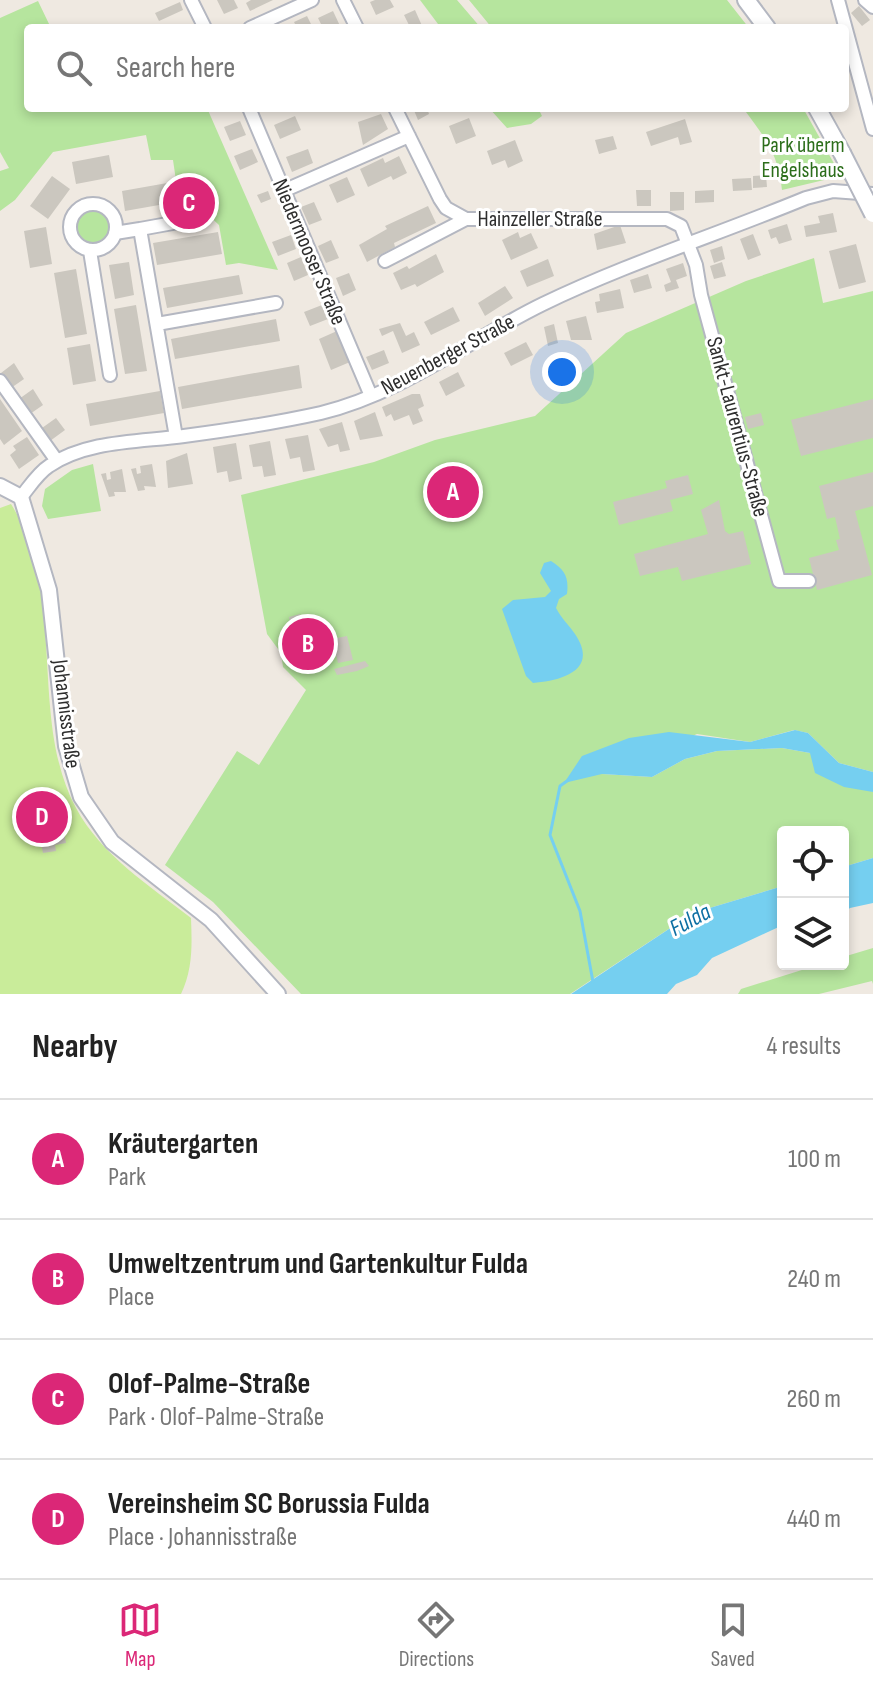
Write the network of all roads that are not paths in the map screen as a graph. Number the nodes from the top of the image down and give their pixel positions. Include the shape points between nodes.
1 (191, 0) edge
2 (312, 0) edge
3 (343, 0) edge
4 (746, 0) edge
5 (838, 0) edge
6 (865, 0) edge
7 (873, 7) edge
8 (203, 24) edge
9 (259, 24) edge
10 (355, 24) edge
11 (764, 24) edge
12 (845, 24) edge
13 (849, 41) edge
14 (251, 112) edge
15 (397, 112) edge
16 (819, 112) edge
17 (873, 129) edge
18 (409, 136) junction
19 (283, 191) junction
20 (873, 194) edge
21 (873, 214) edge
22 (206, 217) dead end
23 (466, 219) junction
24 (140, 229) junction
25 (115, 233) junction
26 (690, 243) junction
27 (90, 251) junction
28 (385, 261) dead end
29 (276, 303) dead end
30 (157, 324) junction
31 (110, 375) dead end
32 (0, 381) edge
33 (371, 396) junction
34 (176, 437) junction
35 (57, 461) junction
36 (0, 486) edge
37 (21, 497) junction
38 (809, 581) dead end
39 (278, 994) edge

1 - 8 street
2 - 9 street
3 - 10 street
4 - 11 main road
5 - 12 street
6 - 7 street
13 - 17 street
14 - 19 street, Niedermooser Straße
15 - 18 street, Hainzeller Straße
16 - 21 main road, bridge
18 - 19 street
18 - 23 street, Hainzeller Straße via 446,208
19 - 33 street, Niedermooser Straße
20 - 26 street, Neuenberger Straße via 833,191 806,198
22 - 24 street
23 - 26 street, Hainzeller Straße via 667,219 681,226
23 - 28 street
24 - 25 street
24 - 30 street
25 - 27 street via 109,245
25 - 27 street via 107,208 92,204 78,209 70,222 72,238
26 - 33 street, Neuenberger Straße via 541,305
26 - 38 street, Sankt-Laurentius-Straße via 779,581
27 - 31 street
29 - 30 street
30 - 34 street
32 - 35 street
33 - 34 street, Neuenberger Straße via 323,412
34 - 35 street, Neuenberger Straße via 108,445
35 - 37 street, Neuenberger Straße
36 - 37 street
37 - 39 street, Johannisstraße via 49,590 66,746 81,797 112,842 211,920

